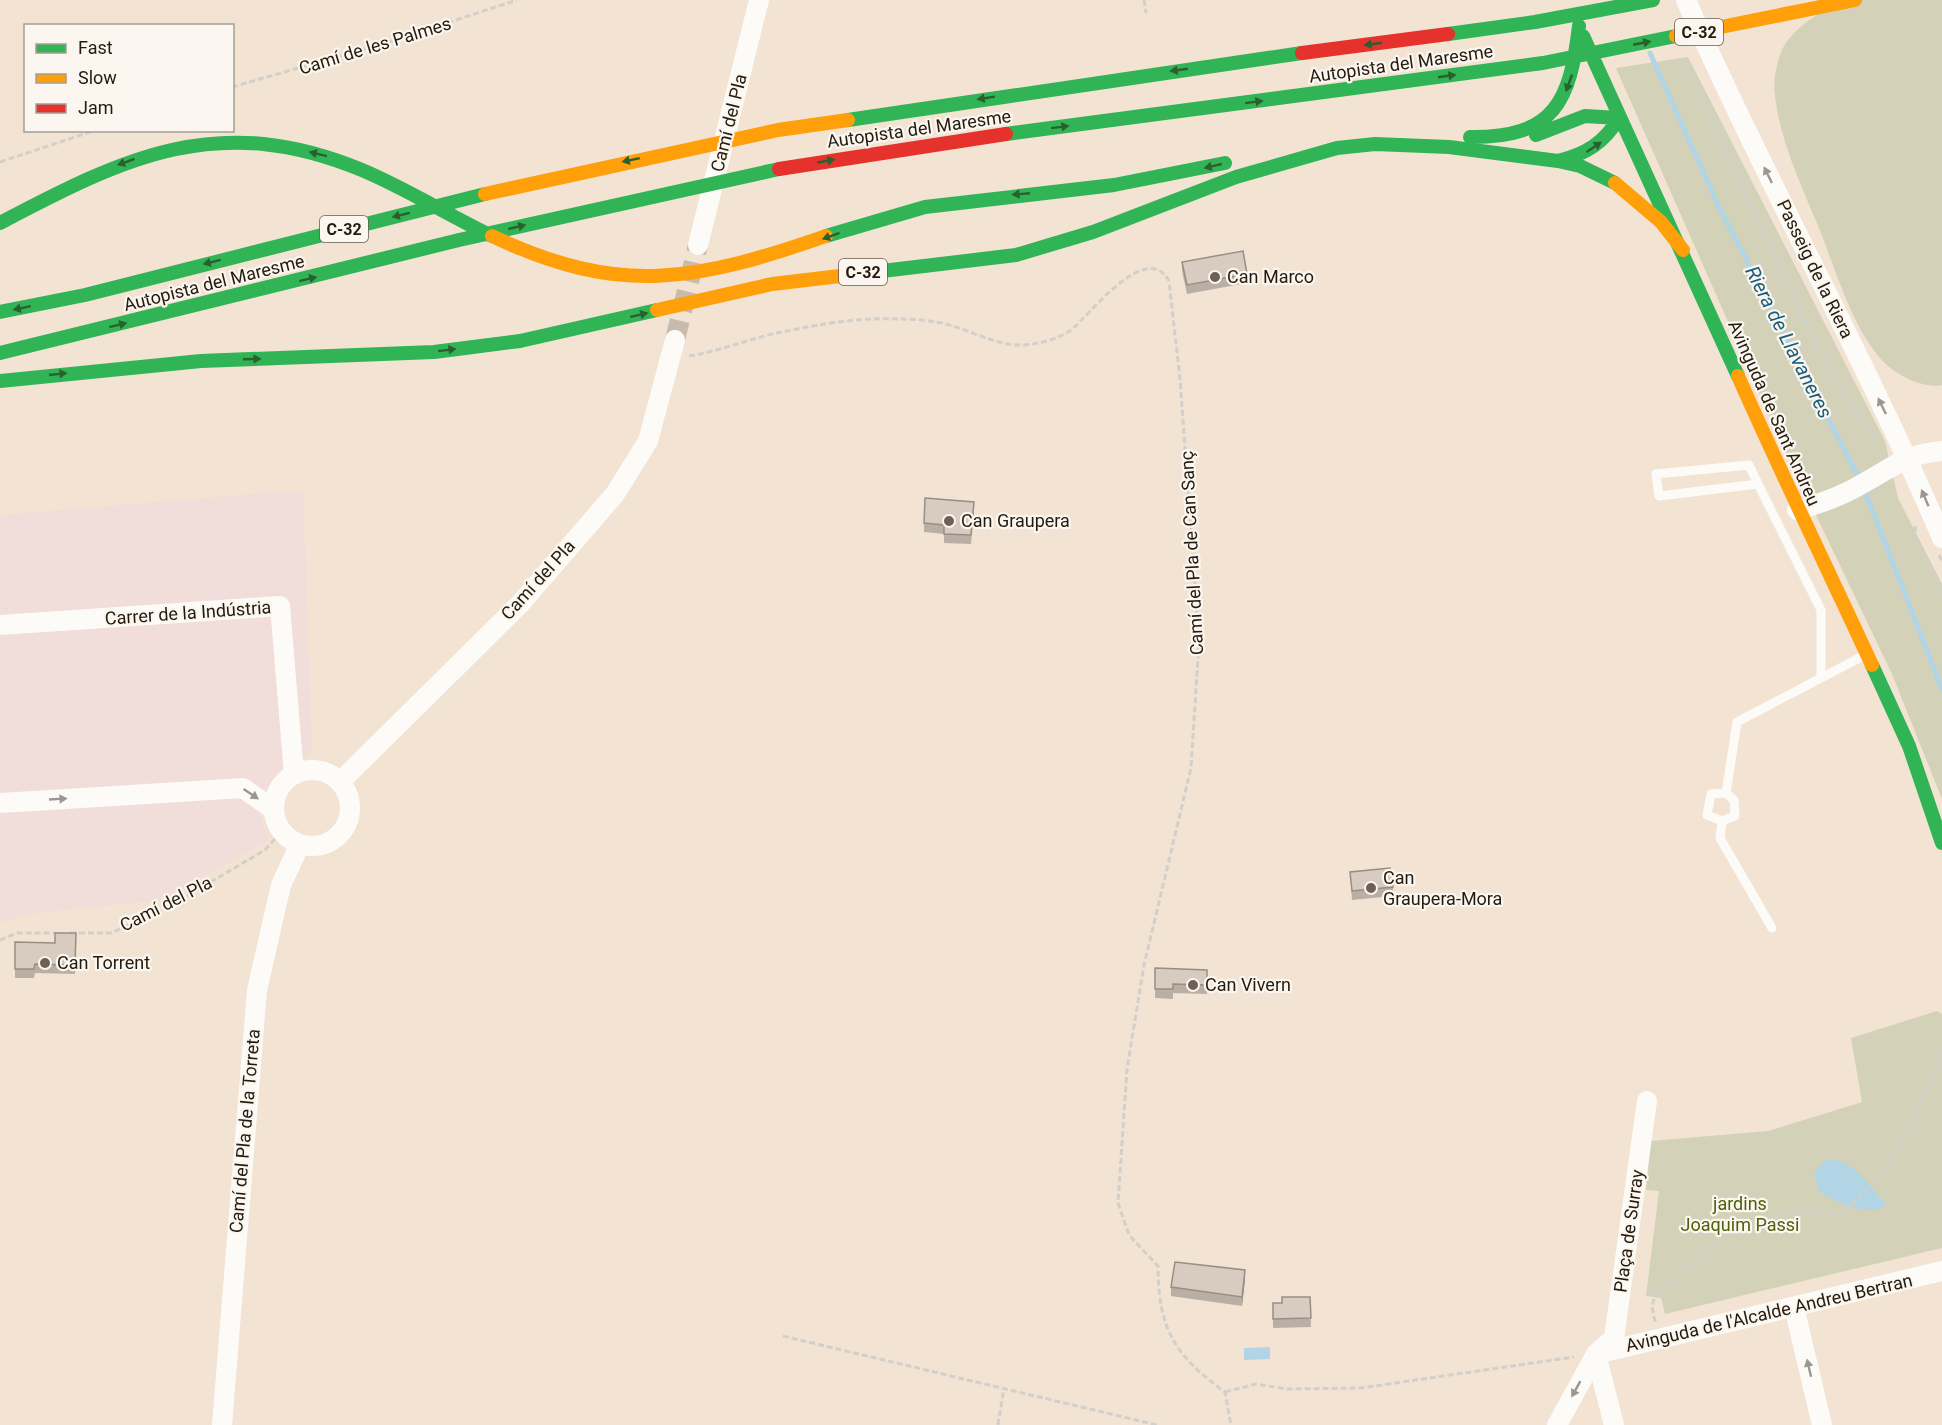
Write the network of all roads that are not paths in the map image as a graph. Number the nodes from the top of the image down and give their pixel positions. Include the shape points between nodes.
1 (759, 0) edge
2 (1566, 0) edge
3 (1653, 0) edge
4 (1686, 0) edge
5 (1854, 0) edge
6 (1578, 26) junction
7 (1619, 118) junction
8 (1383, 130) dead end
9 (1430, 132) dead end
10 (1323, 137) dead end
11 (1501, 138) junction
12 (1236, 160) dead end
13 (1558, 161) junction
14 (0, 223) edge
15 (698, 245) tunnel mouth
16 (1683, 250) junction
17 (0, 312) edge
18 (675, 340) tunnel mouth
19 (0, 353) edge
20 (0, 381) edge
21 (1942, 451) edge
22 (1908, 459) junction
23 (1758, 484) junction
24 (1797, 510) junction
25 (1942, 538) edge
26 (0, 625) edge
27 (1867, 654) junction
28 (1821, 678) junction
29 (294, 775) junction
30 (340, 782) junction
31 (1726, 793) junction
32 (0, 803) edge
33 (274, 810) junction
34 (1722, 821) junction
35 (1942, 843) edge
36 (300, 844) junction
37 (1772, 928) dead end
38 (1647, 1101) dead end
39 (1942, 1271) edge
40 (1794, 1307) junction
41 (1596, 1354) junction
42 (222, 1425) edge
43 (1557, 1425) edge
44 (1614, 1425) edge
45 (1822, 1425) edge

1 - 15 street, Camí del Pla
2 - 6 main road, Avinguda de Sant Andreu
3 -> 17 main road, Autopista del Maresme / C-32 via 1535,22 1170,71 778,130 543,179 85,295
22 -> 4 street, Passeig de la Riera
19 -> 5 main road, Autopista del Maresme / C-32 via 459,240 768,171 993,136 1543,63
6 - 7 main road, Avinguda de Sant Andreu
6 -> 11 main road via 1574,67 1559,104 1542,121
7 - 11 main road via 1585,114 1536,135
13 -> 7 main road, C-32 via 1593,149
7 - 16 main road, Avinguda de Sant Andreu
8 - 10 main road
9 - 11 main road
12 -> 14 main road, C-32 via 1161,178 924,207 730,268 644,278 609,275 552,262 503,243 373,174 331,157 258,143 215,142 130,160
13 - 16 main road, C-32 via 1597,173 1619,185 1661,222
20 -> 13 main road, C-32 via 201,361 434,352 531,339 772,284 1016,255 1093,232 1271,165 1337,148 1414,144
16 - 24 main road, Avinguda de Sant Andreu
18 - 30 street, Camí del Pla via 648,441 615,494 519,604
21 - 22 street
22 - 24 street via 1821,503
25 -> 22 street, Passeig de la Riera
23 - 23 lane via 1749,465 1656,474 1659,496
23 - 28 lane via 1821,610
24 - 27 main road, Avinguda de Sant Andreu
26 - 29 street, Carrer de la Indústria via 280,606
27 - 28 lane
27 - 35 main road, Avinguda de Sant Andreu via 1910,746
28 - 31 lane via 1737,722
29 - 30 street via 320,770
29 - 33 street via 282,785
30 - 36 street via 350,806 345,828 326,843
31 - 34 lane via 1734,800 1735,816
31 - 34 lane via 1711,794 1708,805 1707,815
32 -> 33 street via 243,788
33 - 36 street via 282,831
34 - 37 lane via 1720,838
36 - 42 street, Camí del Pla de la Torreta via 281,885 257,990
38 - 41 street, Plaça de Surray via 1614,1338
39 - 40 street, Avinguda de l'Alcalde Andreu Bertran
40 - 41 street, Avinguda de l'Alcalde Andreu Bertran
45 -> 40 street
41 -> 43 street, Plaça de Surray
41 - 44 street

